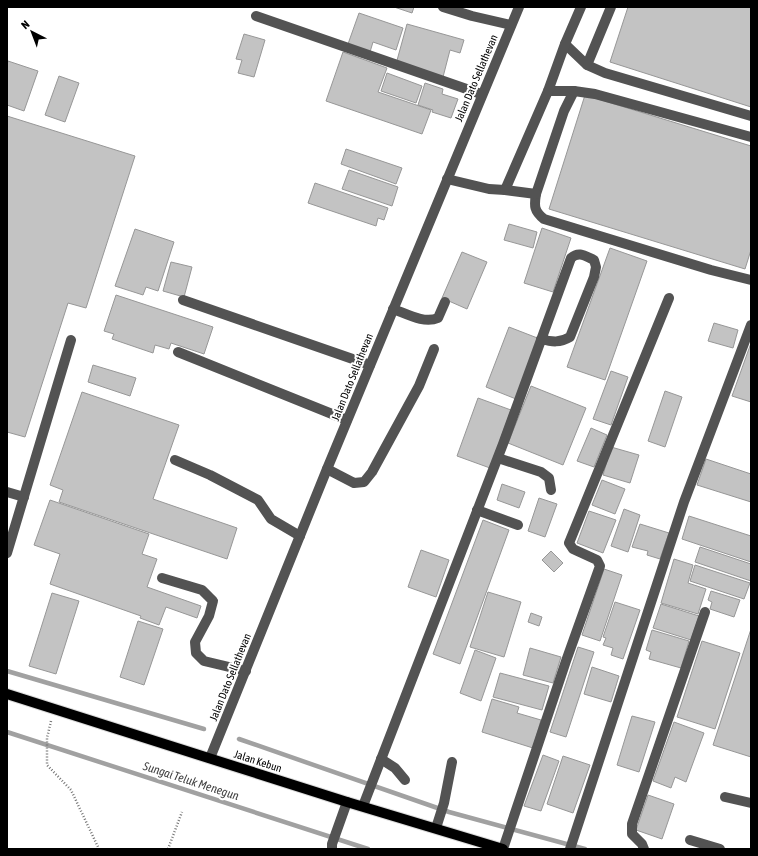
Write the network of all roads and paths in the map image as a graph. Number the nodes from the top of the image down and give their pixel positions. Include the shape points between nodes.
1 (443, 7) edge
2 (518, 7) edge
3 (581, 7) edge
4 (611, 7) edge
5 (256, 16) dead end
6 (511, 25) junction
7 (565, 44) junction
8 (587, 65) junction
9 (548, 91) junction
10 (574, 92) junction
11 (481, 94) junction
12 (751, 116) edge
13 (751, 137) edge
14 (447, 179) junction
15 (505, 190) junction
16 (536, 194) junction
17 (751, 280) edge
18 (669, 298) dead end
19 (183, 300) dead end
20 (445, 302) dead end
21 (393, 309) junction
22 (751, 325) edge
23 (542, 339) junction
24 (71, 340) dead end
25 (434, 349) dead end
26 (178, 352) dead end
27 (370, 365) junction
28 (347, 420) junction
29 (498, 458) junction
30 (175, 460) dead end
31 (327, 470) junction
32 (551, 490) dead end
33 (7, 492) edge
34 (24, 497) junction
35 (477, 510) junction
36 (518, 526) dead end
37 (300, 536) junction
38 (7, 553) edge
39 (162, 578) dead end
40 (705, 612) dead end
41 (246, 671) junction
42 (7, 694) edge
43 (53, 709) junction
44 (210, 758) junction
45 (381, 759) junction
46 (452, 762) dead end
47 (405, 780) dead end
48 (725, 797) dead end
49 (347, 802) junction
50 (751, 803) edge
51 (363, 806) junction
52 (182, 812) dead end
53 (436, 828) junction
54 (690, 840) dead end
55 (332, 846) edge
56 (98, 849) edge
57 (168, 849) edge
58 (503, 849) edge
59 (570, 849) edge
60 (644, 849) edge
61 (720, 849) edge

1 - 6 street
2 - 6 street, Jalan Dato Sellathevan
3 - 7 street
4 - 8 street
5 - 11 street
6 - 11 street, Jalan Dato Sellathevan
7 - 8 street
7 - 9 street
8 - 12 street via 605,73
9 - 10 street
9 - 15 street
10 - 13 street via 594,94
10 - 16 street via 564,111
11 - 14 street, Jalan Dato Sellathevan
14 - 15 street via 488,189
14 - 21 street, Jalan Dato Sellathevan
15 - 16 street
16 - 17 street via 536,214 544,219
18 - 58 street via 569,543 573,549 598,560 600,566
19 - 27 street
20 - 21 street via 438,318 426,321
21 - 27 street, Jalan Dato Sellathevan
22 - 59 street via 684,502
23 - 23 street via 552,342 564,341 570,337 594,277 594,260 579,254 571,258
23 - 29 street
24 - 34 street
25 - 31 street via 415,392 372,472 364,482 354,482
26 - 28 street
27 - 28 street, Jalan Dato Sellathevan
28 - 31 street, Jalan Dato Sellathevan
29 - 32 street via 542,472 549,478
29 - 35 street
30 - 37 street via 258,500 271,519
31 - 37 street, Jalan Dato Sellathevan
33 - 34 street
34 - 38 street
35 - 36 street
35 - 45 street
37 - 41 street, Jalan Dato Sellathevan
39 - 41 street via 202,590 213,601 209,616 195,642 196,653 204,661
40 - 60 street via 632,824 632,834
41 - 44 street, Jalan Dato Sellathevan
42 - 43 main road, Jalan Kebun
43 - 44 main road, Jalan Kebun
43 - 56 path via 47,738 47,765 71,790
44 - 49 main road, Jalan Kebun
45 - 47 street via 395,768
45 - 51 street
46 - 53 street via 443,808
48 - 50 street
49 - 51 main road, Jalan Kebun
49 - 55 street
51 - 53 main road, Jalan Kebun
52 - 57 path
53 - 58 main road, Jalan Kebun
54 - 61 street

